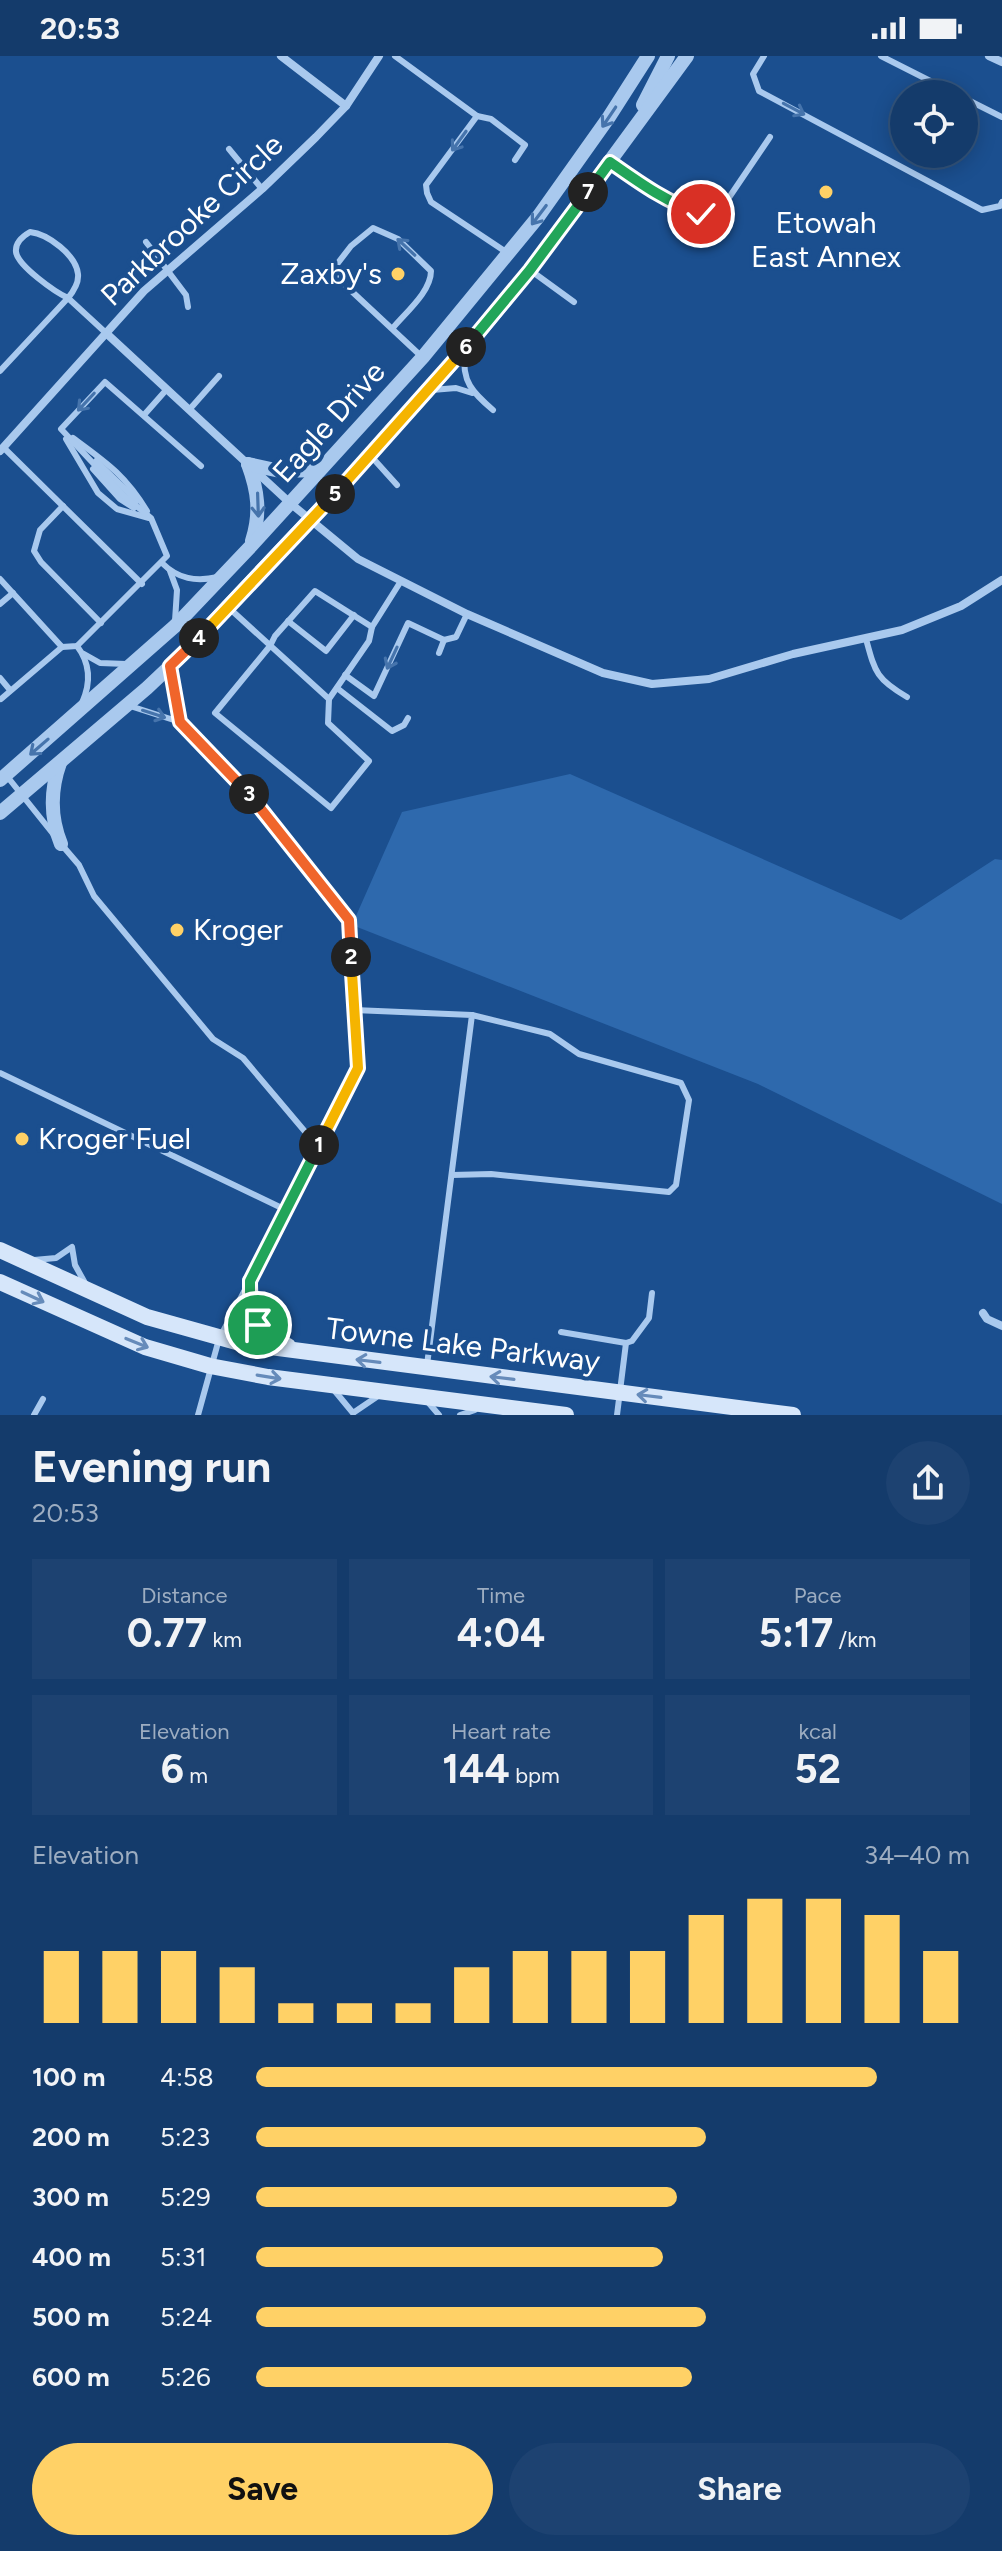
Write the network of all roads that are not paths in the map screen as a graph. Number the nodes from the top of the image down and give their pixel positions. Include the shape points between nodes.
1 (281, 56) edge
2 (379, 56) edge
3 (395, 56) edge
4 (648, 56) edge
5 (668, 56) edge
6 (687, 56) edge
7 (764, 56) edge
8 (881, 56) edge
9 (989, 56) edge
10 (1002, 62) edge
11 (927, 80) edge
12 (978, 105) edge
13 (346, 106) junction
14 (477, 116) junction
15 (1002, 117) edge
16 (634, 128) junction
17 (770, 137) dead end
18 (229, 149) dead end
19 (515, 160) dead end
20 (610, 162) junction
21 (262, 189) junction
22 (1002, 202) edge
23 (146, 242) dead end
24 (509, 254) junction
25 (166, 269) junction
26 (530, 270) junction
27 (68, 298) junction
28 (574, 302) dead end
29 (188, 307) dead end
30 (392, 329) junction
31 (106, 333) junction
32 (467, 346) junction
33 (423, 357) junction
34 (0, 371) edge
35 (219, 376) dead end
36 (167, 389) junction
37 (427, 392) junction
38 (475, 395) junction
39 (189, 410) junction
40 (493, 410) dead end
41 (144, 415) junction
42 (61, 429) junction
43 (2, 449) edge
44 (370, 455) junction
45 (248, 464) junction
46 (201, 466) dead end
47 (319, 470) junction
48 (397, 485) dead end
49 (290, 503) junction
50 (63, 506) junction
51 (151, 518) junction
52 (311, 521) junction
53 (251, 546) junction
54 (162, 563) junction
55 (170, 571) junction
56 (223, 576) junction
57 (0, 579) edge
58 (1002, 580) edge
59 (401, 581) junction
60 (142, 584) junction
61 (13, 593) junction
62 (0, 604) edge
63 (229, 608) junction
64 (467, 614) junction
65 (354, 615) junction
66 (288, 621) junction
67 (101, 623) junction
68 (175, 626) junction
69 (372, 627) junction
70 (866, 639) junction
71 (444, 640) junction
72 (77, 646) junction
73 (270, 646) junction
74 (62, 647) junction
75 (439, 653) dead end
76 (84, 654) junction
77 (135, 663) junction
78 (170, 666) junction
79 (345, 675) junction
80 (0, 678) edge
81 (0, 688) edge
82 (337, 688) junction
83 (3, 696) edge
84 (907, 697) dead end
85 (329, 699) junction
86 (127, 705) junction
87 (78, 713) junction
88 (408, 718) dead end
89 (180, 722) junction
90 (61, 761) junction
91 (2, 774) edge
92 (21, 795) junction
93 (0, 813) edge
94 (61, 844) junction
95 (354, 1010) junction
96 (472, 1015) junction
97 (0, 1073) edge
98 (318, 1147) junction
99 (452, 1175) junction
100 (286, 1210) junction
101 (0, 1250) edge
102 (21, 1260) junction
103 (250, 1281) junction
104 (0, 1282) edge
105 (92, 1293) junction
106 (652, 1293) dead end
107 (983, 1313) dead end
108 (1002, 1326) edge
109 (561, 1332) dead end
110 (219, 1339) junction
111 (626, 1343) junction
112 (308, 1353) junction
113 (210, 1366) junction
114 (427, 1368) junction
115 (328, 1385) junction
116 (620, 1392) junction
117 (388, 1393) junction
118 (421, 1397) junction
119 (43, 1399) dead end
120 (492, 1406) junction
121 (353, 1414) edge
122 (34, 1415) edge
123 (198, 1415) edge
124 (439, 1415) edge
125 (460, 1415) edge
126 (566, 1415) edge
127 (617, 1415) edge
128 (793, 1415) edge

1 - 13 street
2 - 13 street, Parkbrooke Circle
3 - 14 lane
4 -> 24 street, Eagle Drive
5 - 16 street
6 - 16 street, Eagle Drive
7 -> 22 lane via 753,74 759,91 982,210
8 - 11 lane
9 - 10 street
12 - 15 lane
13 - 21 street, Parkbrooke Circle
14 - 19 lane via 491,119 525,145
14 -> 24 lane via 426,185 427,193 431,202
16 - 20 street, Eagle Drive
17 - 20 lane via 712,215 672,204
18 - 21 lane
20 - 26 street, Eagle Drive
21 - 25 street, Parkbrooke Circle
23 - 25 lane
24 - 33 street, Eagle Drive
25 - 29 lane via 186,295
25 - 31 street, Parkbrooke Circle
26 - 28 lane
26 - 32 street, Eagle Drive
27 - 27 lane via 78,272 69,256 40,233 30,232 17,244 20,260
27 - 31 lane
27 - 34 lane
30 -> 30 lane via 431,279 431,271 398,239 373,228 331,272
30 - 33 lane
31 - 36 street
31 - 43 street, Parkbrooke Circle
32 - 37 street, Eagle Drive
32 - 38 lane via 464,372
33 - 47 street, Eagle Drive
35 - 39 lane
36 - 39 street
36 - 41 lane
37 - 38 lane via 456,388
37 - 44 street, Eagle Drive
38 - 40 lane
39 - 45 street
41 -> 42 lane via 105,382
41 - 46 lane
42 - 51 lane
42 - 51 lane via 118,472
42 - 51 lane via 98,493 117,509
43 - 50 lane
44 - 48 lane
44 - 52 street, Eagle Drive
45 - 47 street via 280,471
45 - 49 street
45 -> 53 street via 259,499
47 - 49 street, Eagle Drive
49 - 52 street
49 - 53 street, Eagle Drive
50 - 60 lane
50 - 67 lane via 40,530 34,551
51 - 54 lane via 167,556
52 - 59 street via 358,559
52 - 63 street, Eagle Drive
53 - 56 street, Eagle Drive
54 - 55 lane
54 - 60 lane
55 - 56 lane via 194,580
55 - 68 lane via 177,590
56 - 68 street, Eagle Drive
57 - 61 lane
58 - 70 street via 961,606
59 - 64 street
59 - 69 lane
60 - 67 lane
61 - 62 lane
61 - 74 lane
63 - 73 lane
63 - 78 street, Eagle Drive
64 - 70 street via 603,673 652,684 709,679
64 - 71 lane via 456,637
65 - 66 lane via 315,591
65 - 66 lane via 326,651
65 - 69 lane
66 - 73 lane
67 - 72 lane
68 - 77 street, Eagle Drive
69 - 79 lane via 369,641
70 - 84 lane via 875,671
71 - 75 lane
71 -> 79 lane via 408,623 374,696
72 - 74 lane
72 - 76 lane
73 - 85 lane
73 - 85 lane via 215,713 331,808 369,761 328,723
74 - 83 lane
76 - 77 lane via 110,665
76 - 87 lane via 88,683
77 - 87 street, Eagle Drive
78 - 86 street, Eagle Drive
78 - 89 lane
79 - 82 lane
80 - 83 lane
81 - 83 lane
82 - 85 lane
82 - 88 lane via 392,731
86 -> 89 lane
86 - 90 street, Eagle Drive
87 -> 91 street, Eagle Drive
89 - 95 lane via 242,785 349,920
90 - 92 street, Eagle Drive
90 - 94 street via 52,808
91 - 92 lane
92 - 93 street, Eagle Drive
92 - 94 lane
94 - 98 lane via 94,896 213,1039 243,1058
95 - 96 lane
95 - 98 lane via 358,1068
96 - 99 lane
96 - 99 lane via 550,1034 579,1054 681,1083 689,1100 676,1185 669,1192 491,1174
97 - 100 lane
98 - 100 lane
99 - 114 lane
100 - 103 lane
101 - 102 main road, Towne Lake Parkway
102 - 105 main road, Towne Lake Parkway
102 - 105 lane via 56,1258 72,1247 75,1265
103 - 110 lane
103 - 112 main road via 258,1325 280,1342
104 -> 113 main road, Towne Lake Parkway via 145,1347
105 - 110 main road, Towne Lake Parkway via 157,1321
106 - 111 lane via 647,1322
107 - 108 street
109 - 111 lane
110 - 112 main road, Towne Lake Parkway
110 - 113 lane
111 - 116 lane
114 -> 112 main road, Towne Lake Parkway
113 -> 115 main road, Towne Lake Parkway
113 - 123 lane
116 -> 114 main road, Towne Lake Parkway
115 - 117 main road, Towne Lake Parkway
115 - 121 lane
116 - 127 lane
128 -> 116 main road, Towne Lake Parkway
117 - 118 main road, Towne Lake Parkway
117 - 121 lane
118 - 120 main road, Towne Lake Parkway
118 - 124 lane
119 - 122 lane
120 - 125 lane
120 - 126 main road, Towne Lake Parkway

